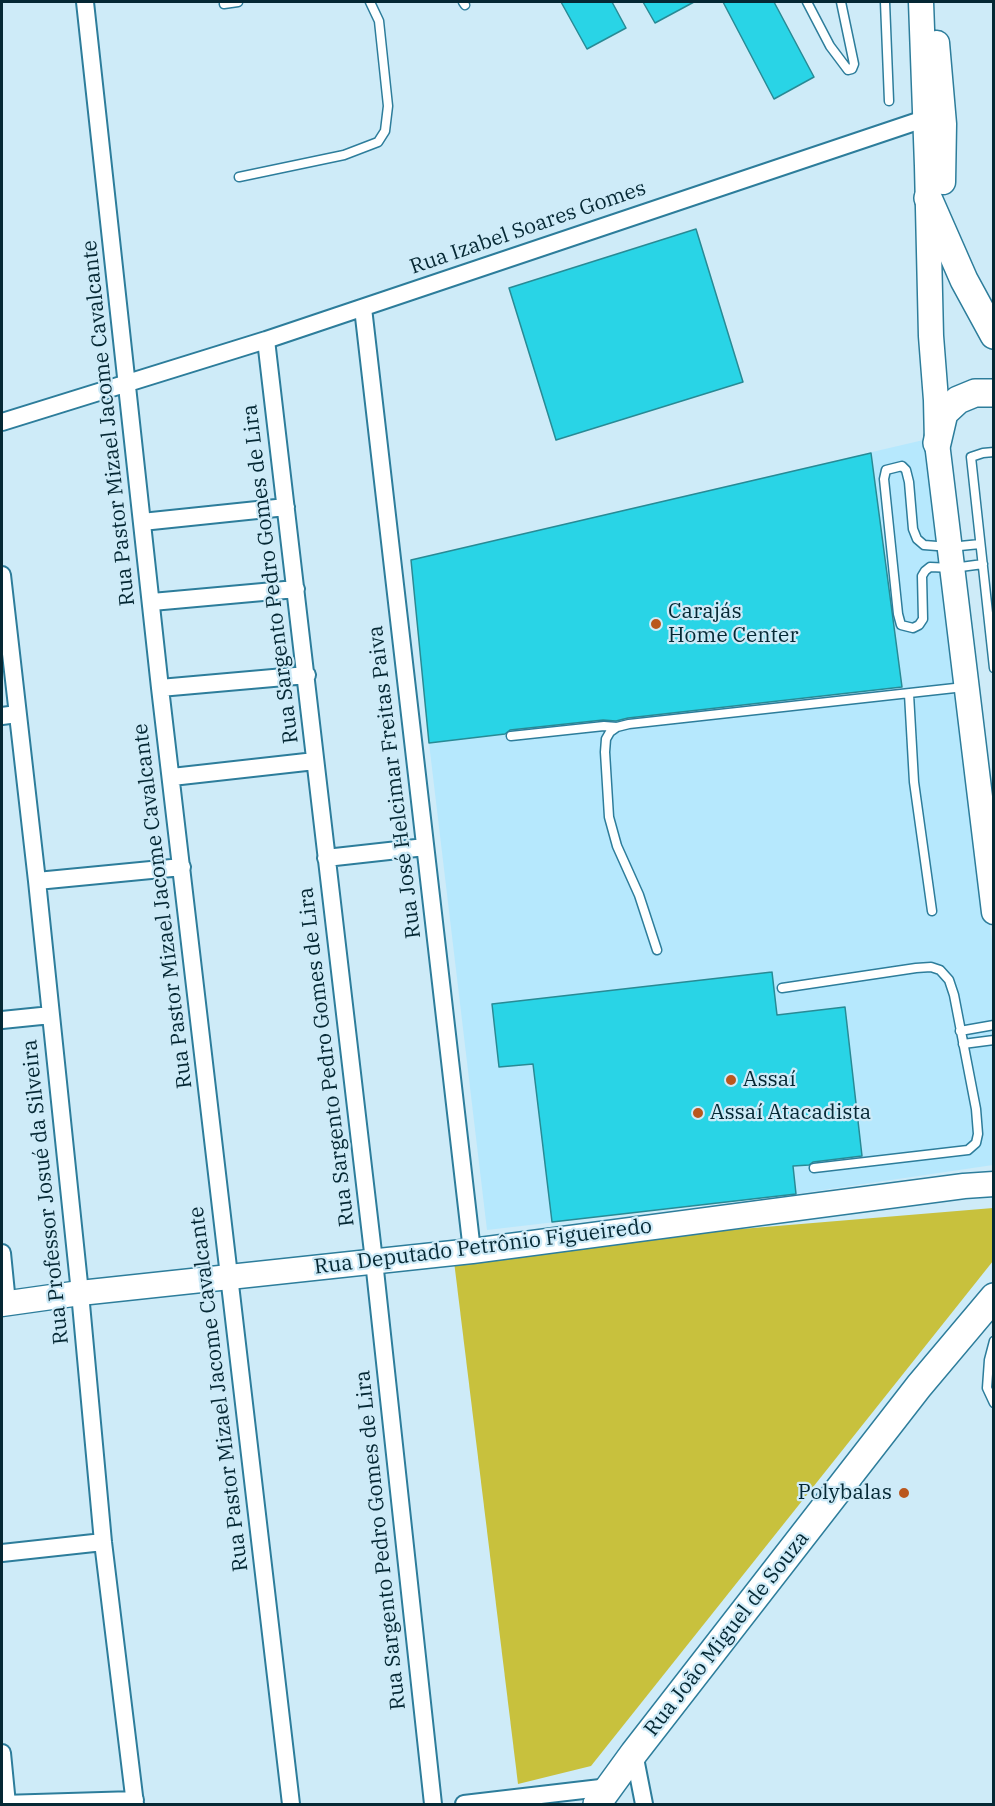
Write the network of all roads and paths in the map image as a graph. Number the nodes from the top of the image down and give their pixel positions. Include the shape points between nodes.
1 (85, 2) edge
2 (238, 2) edge
3 (370, 2) edge
4 (807, 2) edge
5 (841, 2) edge
6 (885, 2) edge
7 (921, 2) edge
8 (933, 2) edge
9 (224, 4) dead end
10 (889, 101) dead end
11 (934, 122) junction
12 (239, 177) dead end
13 (928, 198) junction
14 (944, 231) junction
15 (363, 308) junction
16 (993, 335) edge
17 (266, 340) junction
18 (127, 383) junction
19 (993, 393) edge
20 (936, 400) junction
21 (2, 422) edge
22 (937, 443) junction
23 (993, 452) edge
24 (286, 507) junction
25 (142, 522) junction
26 (980, 544) junction
27 (951, 557) junction
28 (983, 564) junction
29 (2, 575) edge
30 (296, 589) junction
31 (152, 603) junction
32 (993, 668) edge
33 (307, 675) junction
34 (967, 687) junction
35 (160, 688) junction
36 (909, 694) junction
37 (9, 715) edge
38 (617, 727) junction
39 (511, 736) dead end
40 (315, 760) junction
41 (172, 777) junction
42 (425, 847) junction
43 (326, 858) junction
44 (182, 867) junction
45 (37, 881) junction
46 (932, 911) dead end
47 (993, 912) edge
48 (657, 950) dead end
49 (782, 988) dead end
50 (51, 1015) junction
51 (2, 1020) edge
52 (993, 1025) edge
53 (960, 1031) junction
54 (993, 1040) edge
55 (963, 1044) junction
56 (814, 1168) dead end
57 (993, 1178) edge
58 (993, 1184) edge
59 (964, 1186) junction
60 (472, 1251) junction
61 (2, 1253) edge
62 (374, 1261) junction
63 (229, 1278) junction
64 (80, 1293) junction
65 (993, 1297) edge
66 (4, 1303) edge
67 (993, 1341) edge
68 (993, 1403) edge
69 (103, 1542) junction
70 (2, 1553) edge
71 (2, 1753) edge
72 (634, 1753) junction
73 (603, 1796) edge
74 (135, 1802) edge
75 (2, 1804) edge
76 (7, 1804) edge
77 (291, 1804) edge
78 (433, 1804) edge
79 (464, 1804) edge
80 (644, 1804) edge

1 - 18 street, Rua Pastor Mizael Jacome Cavalcante
2 - 9 lane
3 - 12 lane via 379,21 388,106 385,131 378,142 344,155
4 - 5 lane via 830,46 848,70 854,64
6 - 10 lane
7 - 11 main road
8 - 11 main road
11 - 13 main road
11 - 14 main road
11 - 15 street, Rua Izabel Soares Gomes
13 - 14 main road
13 - 20 main road
14 - 16 main road
14 - 20 main road via 943,336
15 - 17 street, Rua Izabel Soares Gomes
15 - 42 street, Rua José Helcimar Freitas Paiva
17 - 18 street, Rua Izabel Soares Gomes
17 - 24 street, Rua Sargento Pedro Gomes de Lira
18 - 21 street, Rua Izabel Soares Gomes
18 - 25 street, Rua Pastor Mizael Jacome Cavalcante
19 - 22 main road via 975,393 958,400 944,413
20 - 22 main road
22 - 27 main road
23 - 26 lane via 971,457
24 - 25 street
24 - 30 street, Rua Sargento Pedro Gomes de Lira
25 - 31 street, Rua Pastor Mizael Jacome Cavalcante
26 - 27 lane
26 - 28 lane
27 - 27 lane via 917,540 906,470 902,466 885,470 901,625 919,625 922,576 930,567
27 - 28 lane
27 - 34 main road
28 - 32 lane
29 - 37 street, Rua Professor Josué da Silveira
30 - 31 street
30 - 33 street, Rua Sargento Pedro Gomes de Lira
31 - 35 street, Rua Pastor Mizael Jacome Cavalcante
33 - 35 street
33 - 40 street, Rua Sargento Pedro Gomes de Lira
34 - 36 lane
34 - 47 main road
35 - 41 street, Rua Pastor Mizael Jacome Cavalcante
36 - 38 lane
36 - 46 lane via 914,782
37 - 45 street, Rua Professor Josué da Silveira
38 - 39 lane
38 - 48 lane via 606,739 609,817
40 - 41 street
40 - 43 street, Rua Sargento Pedro Gomes de Lira
41 - 44 street, Rua Pastor Mizael Jacome Cavalcante
42 - 43 street
42 - 60 street, Rua José Helcimar Freitas Paiva
43 - 62 street, Rua Sargento Pedro Gomes de Lira
44 - 45 street
44 - 63 street, Rua Pastor Mizael Jacome Cavalcante
45 - 50 street, Rua Professor Josué da Silveira
49 - 53 lane via 930,967 940,970 949,980
50 - 51 street
50 - 64 street, Rua Professor Josué da Silveira
52 - 53 lane
53 - 55 lane
54 - 55 lane
55 - 56 lane via 978,1134 976,1143 968,1150
57 - 59 main road, Rua Deputado Petrônio Figueiredo
58 - 59 main road, Rua Deputado Petrônio Figueiredo
59 - 60 main road, Rua Deputado Petrônio Figueiredo
60 - 62 main road, Rua Deputado Petrônio Figueiredo
61 - 66 street
62 - 63 main road, Rua Deputado Petrônio Figueiredo
62 - 78 street, Rua Sargento Pedro Gomes de Lira
63 - 64 main road, Rua Deputado Petrônio Figueiredo
63 - 77 street, Rua Pastor Mizael Jacome Cavalcante
64 - 66 main road, Rua Deputado Petrônio Figueiredo
64 - 69 street, Rua Professor Josué da Silveira
65 - 72 main road, Rua João Miguel de Souza via 919,1386
67 - 68 lane via 987,1388
69 - 70 street
69 - 74 street, Rua Professor Josué da Silveira
71 - 76 street
72 - 73 main road, Rua João Miguel de Souza
72 - 80 street
73 - 79 street
74 - 76 street
75 - 76 street

